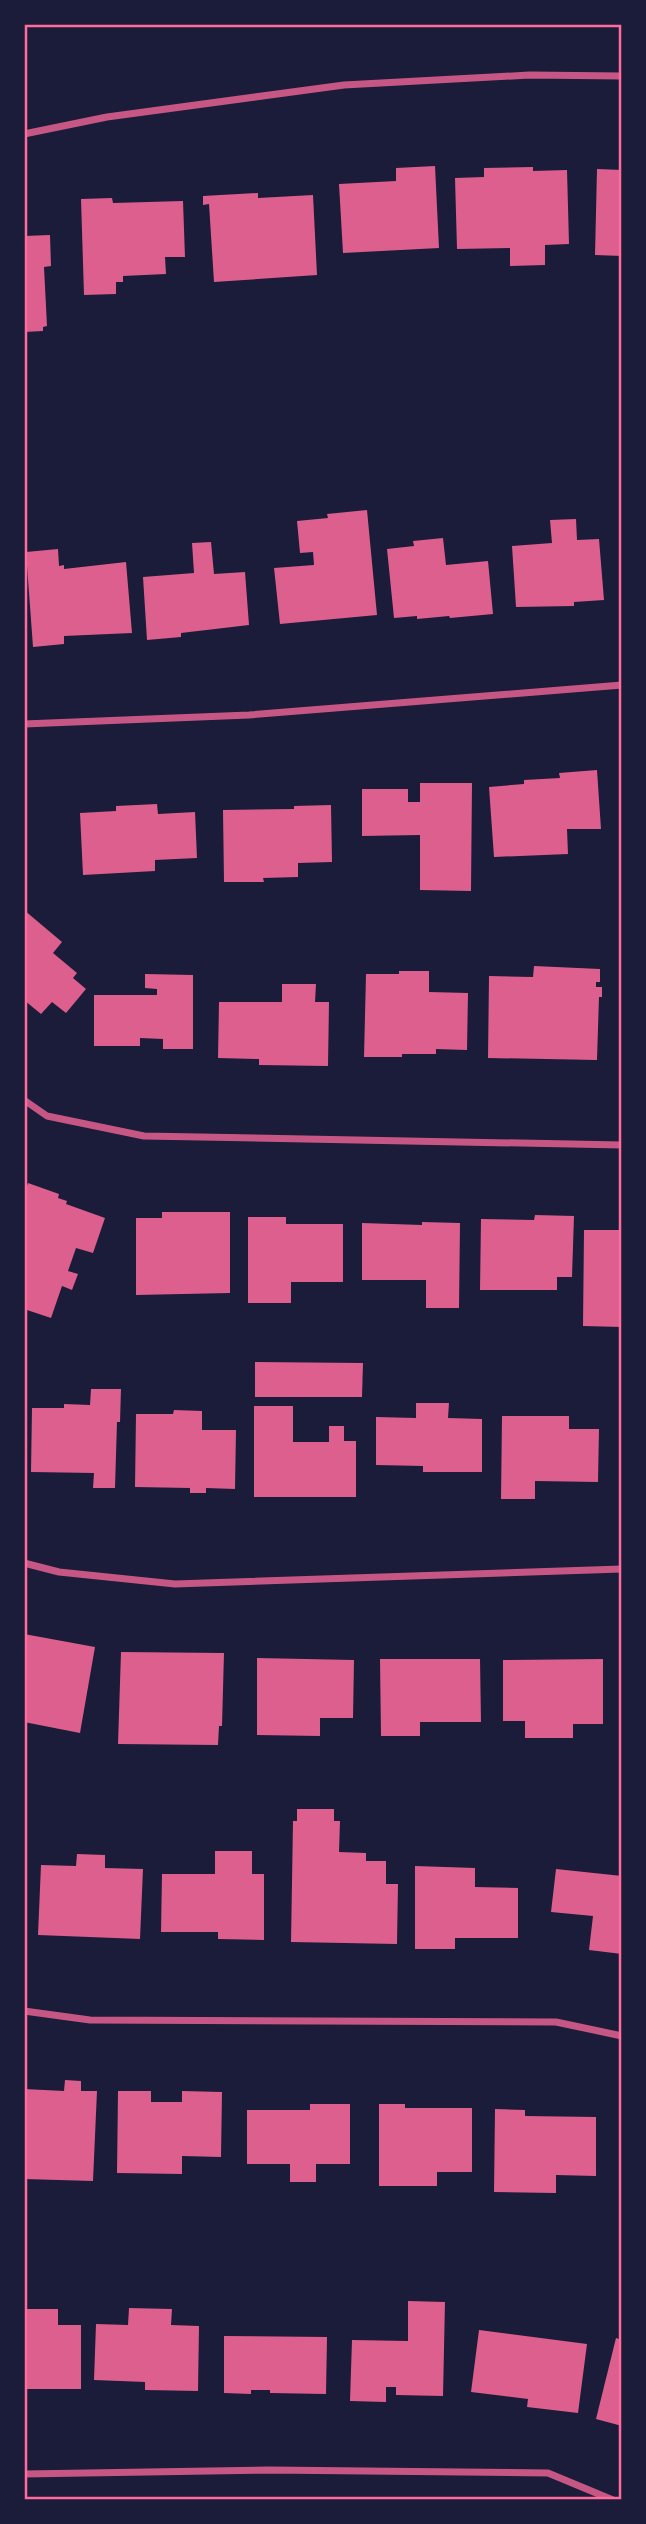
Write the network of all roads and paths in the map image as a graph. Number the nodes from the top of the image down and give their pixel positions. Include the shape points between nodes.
1 (621, 76) edge
2 (24, 134) edge
3 (621, 685) edge
4 (24, 723) edge
5 (24, 1100) edge
6 (621, 1145) edge
7 (24, 1563) edge
8 (621, 1569) edge
9 (24, 2011) edge
10 (621, 2036) edge
11 (24, 2474) edge
12 (613, 2500) edge

1 - 2 street via 530,75 344,85 107,117
3 - 4 street via 249,715
5 - 6 street via 47,1116 144,1136
7 - 8 street via 59,1572 175,1584
9 - 10 street via 90,2020 556,2022
11 - 12 street via 269,2470 548,2473

